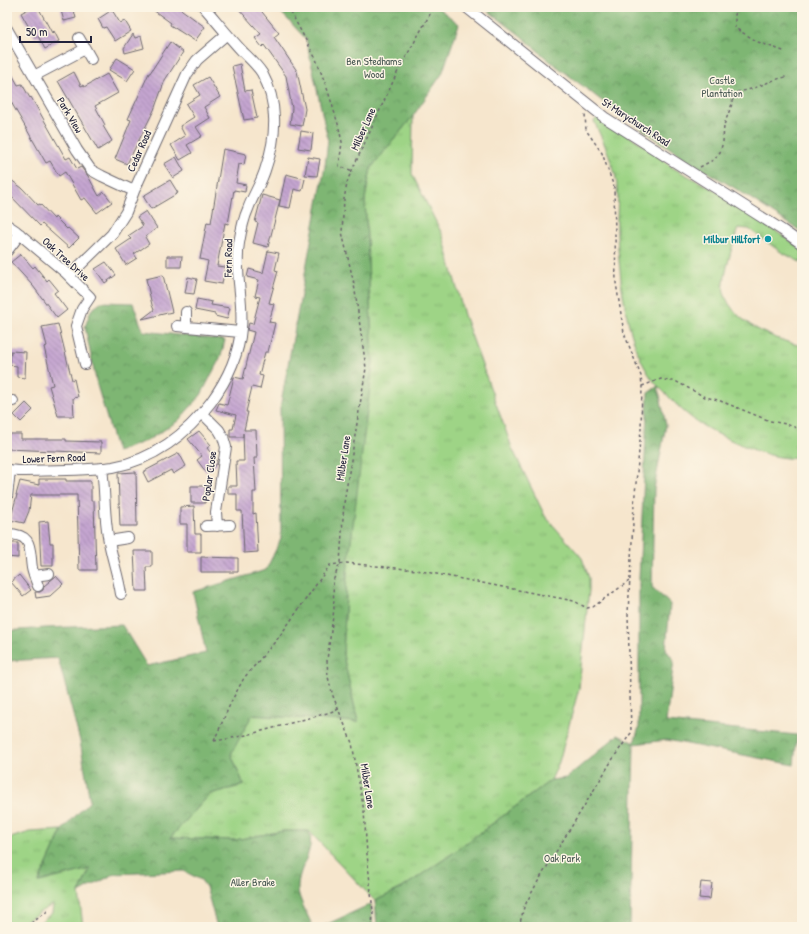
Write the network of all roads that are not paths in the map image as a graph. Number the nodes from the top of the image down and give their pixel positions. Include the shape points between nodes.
1 (204, 7) edge
2 (466, 7) edge
3 (7, 29) edge
4 (227, 34) junction
5 (79, 38) dead end
6 (85, 49) junction
7 (91, 59) dead end
8 (34, 76) junction
9 (134, 191) junction
10 (7, 225) edge
11 (20, 234) junction
12 (802, 244) edge
13 (7, 251) edge
14 (69, 276) junction
15 (186, 312) dead end
16 (240, 332) junction
17 (85, 364) dead end
18 (202, 414) junction
19 (102, 468) junction
20 (9, 470) edge
21 (7, 497) edge
22 (230, 525) dead end
23 (206, 526) dead end
24 (217, 526) junction
25 (7, 534) edge
26 (128, 538) dead end
27 (109, 541) junction
28 (49, 574) dead end
29 (34, 576) junction
30 (38, 586) dead end
31 (121, 594) dead end

1 - 4 street, Fern Road
2 - 12 street, St Marychurch Road via 604,117
3 - 8 street, Park View
4 - 9 street, Cedar Road via 197,60 187,74
4 - 16 street, Fern Road via 261,72 272,98 275,114 267,167 242,224 238,247
5 - 6 street
6 - 7 street
6 - 8 street
8 - 9 street, Park View via 91,170
9 - 14 street, Cedar Road via 126,212 112,234
10 - 11 street, Oak Tree Drive
11 - 13 street
11 - 14 street, Oak Tree Drive
14 - 17 street, Oak Tree Drive via 90,297 76,326
15 - 16 street via 181,326
16 - 18 street, Fern Road via 234,359 223,386
18 - 19 street, Fern Road via 179,438 158,450 138,460
18 - 24 street, Poplar Close via 219,430 226,448 216,512
19 - 20 street, Lower Fern Road
19 - 27 street
20 - 21 street
22 - 24 street
23 - 24 street
25 - 29 street via 26,539 30,548
26 - 27 street
27 - 31 street
28 - 29 street
29 - 30 street

